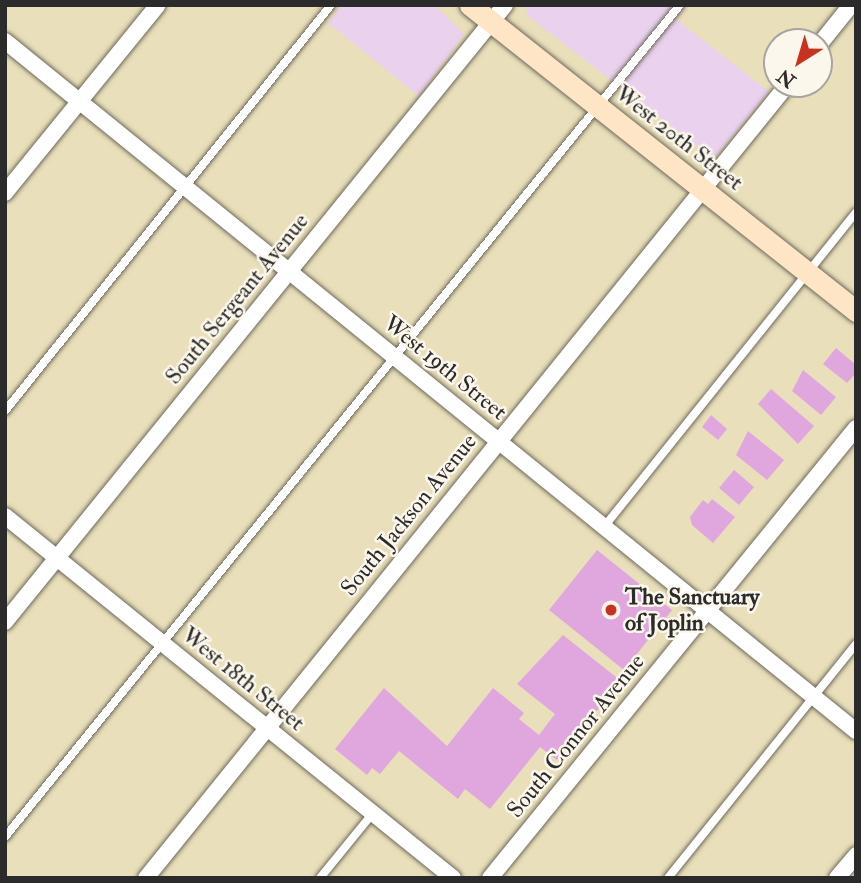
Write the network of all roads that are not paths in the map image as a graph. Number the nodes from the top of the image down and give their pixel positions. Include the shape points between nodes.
1 (158, 5) edge
2 (331, 5) edge
3 (470, 5) edge
4 (505, 5) edge
5 (680, 5) edge
6 (851, 5) edge
7 (491, 22) junction
8 (833, 28) edge
9 (5, 41) edge
10 (777, 98) edge
11 (80, 101) junction
12 (598, 106) junction
13 (185, 187) junction
14 (702, 190) junction
15 (5, 193) edge
16 (856, 213) edge
17 (289, 271) junction
18 (807, 273) junction
19 (856, 312) edge
20 (395, 357) junction
21 (5, 411) edge
22 (856, 428) edge
23 (499, 441) junction
24 (5, 516) edge
25 (604, 527) junction
26 (58, 558) junction
27 (708, 611) junction
28 (5, 622) edge
29 (163, 643) junction
30 (856, 644) edge
31 (813, 696) junction
32 (267, 727) junction
33 (856, 731) edge
34 (373, 813) junction
35 (5, 837) edge
36 (856, 855) edge
37 (146, 878) edge
38 (320, 878) edge
39 (453, 878) edge
40 (490, 878) edge
41 (668, 878) edge
42 (837, 878) edge

1 - 11 street
2 - 13 lane
3 - 7 main road, West 20th Street
4 - 7 street, South Sergeant Avenue
5 - 12 lane
6 - 8 street
7 - 12 main road, West 20th Street
7 - 17 street, South Sergeant Avenue
9 - 11 street, West 19th Street
10 - 14 street, South Jackson Avenue
11 - 13 street, West 19th Street
11 - 15 street
12 - 14 main road, West 20th Street
12 - 20 lane
13 - 17 street, West 19th Street
13 - 21 lane
14 - 18 main road, West 20th Street
14 - 23 street, South Jackson Avenue
16 - 18 lane
17 - 20 street, West 19th Street
17 - 26 street, South Sergeant Avenue
18 - 19 main road, West 20th Street
18 - 25 lane
20 - 23 street, West 19th Street
20 - 29 lane
22 - 27 street, South Connor Avenue
23 - 25 street, West 19th Street
23 - 32 street, South Jackson Avenue
24 - 26 street, West 18th Street
25 - 27 street, West 19th Street
26 - 28 street, South Sergeant Avenue
26 - 29 street, West 18th Street
27 - 31 street, West 19th Street
27 - 40 street, South Connor Avenue
29 - 32 street, West 18th Street
29 - 35 lane
30 - 31 lane
31 - 33 street, West 19th Street
31 - 41 lane
32 - 34 street, West 18th Street
32 - 37 street, South Jackson Avenue
34 - 38 lane
34 - 39 street, West 18th Street
36 - 42 street

